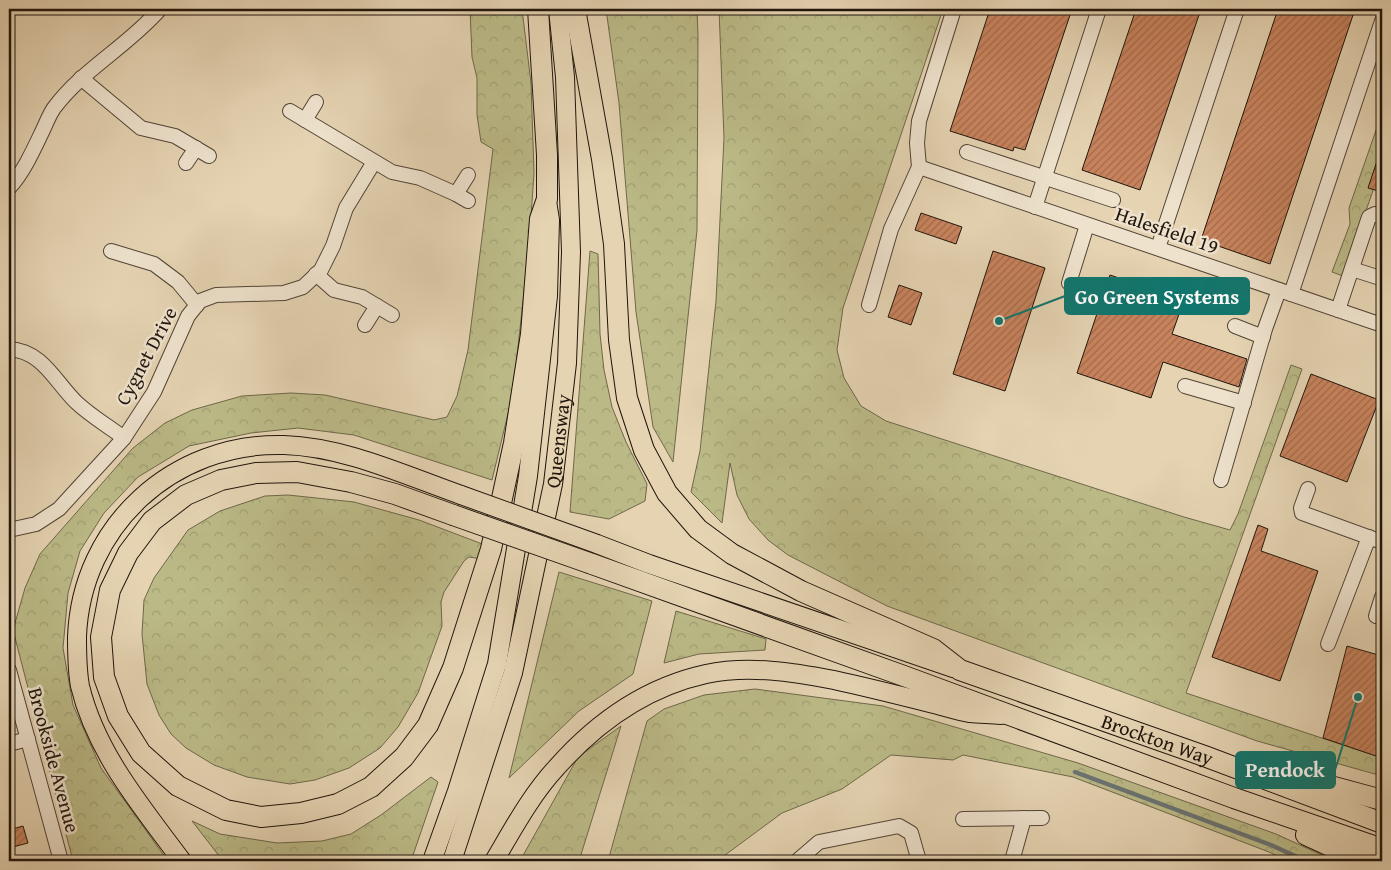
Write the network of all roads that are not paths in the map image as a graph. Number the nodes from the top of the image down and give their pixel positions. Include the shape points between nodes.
1 (160, 9) edge
2 (538, 9) edge
3 (558, 9) edge
4 (575, 9) edge
5 (954, 9) edge
6 (1099, 9) edge
7 (1237, 9) edge
8 (1382, 21) edge
9 (81, 78) junction
10 (316, 102) dead end
11 (290, 111) dead end
12 (305, 120) junction
13 (196, 148) junction
14 (967, 152) dead end
15 (209, 156) dead end
16 (374, 162) junction
17 (186, 163) dead end
18 (919, 167) junction
19 (468, 175) dead end
20 (1044, 178) junction
21 (9, 188) edge
22 (456, 194) junction
23 (546, 198) junction
24 (1113, 200) dead end
25 (468, 201) dead end
26 (1035, 206) junction
27 (1382, 217) edge
28 (1087, 224) junction
29 (1158, 248) junction
30 (111, 252) dead end
31 (1352, 269) junction
32 (316, 274) junction
33 (1382, 274) edge
34 (1069, 284) dead end
35 (1285, 292) junction
36 (197, 305) junction
37 (870, 305) dead end
38 (377, 306) junction
39 (1338, 310) junction
40 (392, 314) dead end
41 (365, 325) dead end
42 (1382, 325) edge
43 (1235, 326) dead end
44 (1263, 337) junction
45 (9, 349) edge
46 (1186, 386) dead end
47 (1244, 403) junction
48 (124, 438) junction
49 (1221, 480) dead end
50 (1308, 489) dead end
51 (9, 530) edge
52 (1368, 537) junction
53 (1382, 542) edge
54 (645, 573) junction
55 (1382, 597) edge
56 (1376, 616) dead end
57 (1328, 644) dead end
58 (9, 670) edge
59 (960, 670) junction
60 (1012, 716) junction
61 (28, 739) junction
62 (9, 744) edge
63 (1207, 756) junction
64 (1234, 798) junction
65 (1382, 800) edge
66 (1024, 818) junction
67 (1042, 818) dead end
68 (963, 819) dead end
69 (1382, 824) edge
70 (1382, 850) edge
71 (61, 861) edge
72 (182, 861) edge
73 (432, 861) edge
74 (452, 861) edge
75 (494, 861) edge
76 (798, 861) edge
77 (918, 861) edge
78 (1012, 861) edge
79 (1363, 861) edge

1 - 9 street
2 - 23 highway, Queensway via 547,146
3 - 74 main road, Queensway via 565,77 570,252 567,363 553,484 513,673
4 - 59 highway, Brockton Way via 609,206 618,340 627,398 644,450 667,494 698,529 732,554 801,591 933,649
5 - 18 street via 919,121
6 - 20 street
7 - 29 street
8 - 35 street
9 - 13 street via 141,128 175,136
9 - 21 street via 53,109
10 - 12 street
11 - 12 street
12 - 16 street
13 - 15 street
13 - 17 street
14 - 20 street
16 - 22 street via 392,172 420,178
16 - 32 street, Cygnet Drive via 346,208 333,246
18 - 26 street, Halesfield 19
18 - 37 street via 892,229
19 - 22 street
20 - 24 street
20 - 26 street
22 - 25 street
23 - 54 highway, Brockton Way, bridge via 540,219 531,334 517,425 491,549 453,668 428,725 404,757 371,787 338,804 301,813 261,817 226,810 178,786 141,752 118,716 104,677 101,637 110,590 128,553 152,521 186,496 221,480 256,473 297,472 351,482 395,494 453,515 592,564
23 - 73 main road, Queensway via 550,220 548,296 528,476 497,664
26 - 28 street, Halesfield 19
27 - 31 street via 1375,214 1369,217
28 - 29 street, Halesfield 19
28 - 34 street
29 - 35 street, Halesfield 19
30 - 36 street via 154,264 178,282
31 - 33 street via 1377,276
31 - 39 street
32 - 36 street, Cygnet Drive via 303,287 284,293 216,295
32 - 38 street via 334,290 362,297
35 - 39 street, Halesfield 19
35 - 44 street
36 - 48 street, Cygnet Drive via 188,316 154,392
38 - 40 street
38 - 41 street
39 - 42 street, Halesfield 19
43 - 44 street
44 - 47 street
45 - 48 street via 24,352 42,362 78,403
46 - 47 street
47 - 49 street
48 - 51 street, Cygnet Drive via 59,509 36,524
50 - 52 street via 1302,513
52 - 53 street
52 - 57 street
54 - 59 main road via 695,580
54 - 60 highway, Brockton Way via 688,599
54 - 72 main road, bridge via 597,544 360,459 318,448 251,447 218,454 184,467 153,487 125,514 100,549 78,617 77,652 80,685 91,721 108,756
55 - 56 street
58 - 61 street, Brookside Avenue
59 - 63 highway, Brockton Way
60 - 64 highway, Brockton Way
60 - 75 main road via 969,713 852,684 782,672 706,674 644,696 615,713 588,735 556,768 523,812
61 - 62 street
61 - 71 street, Brookside Avenue
63 - 65 highway
63 - 69 highway, Brockton Way
64 - 70 highway, Brockton Way
64 - 79 highway
66 - 67 street
66 - 68 street
66 - 78 street
76 - 77 street via 819,842 899,826 910,834

